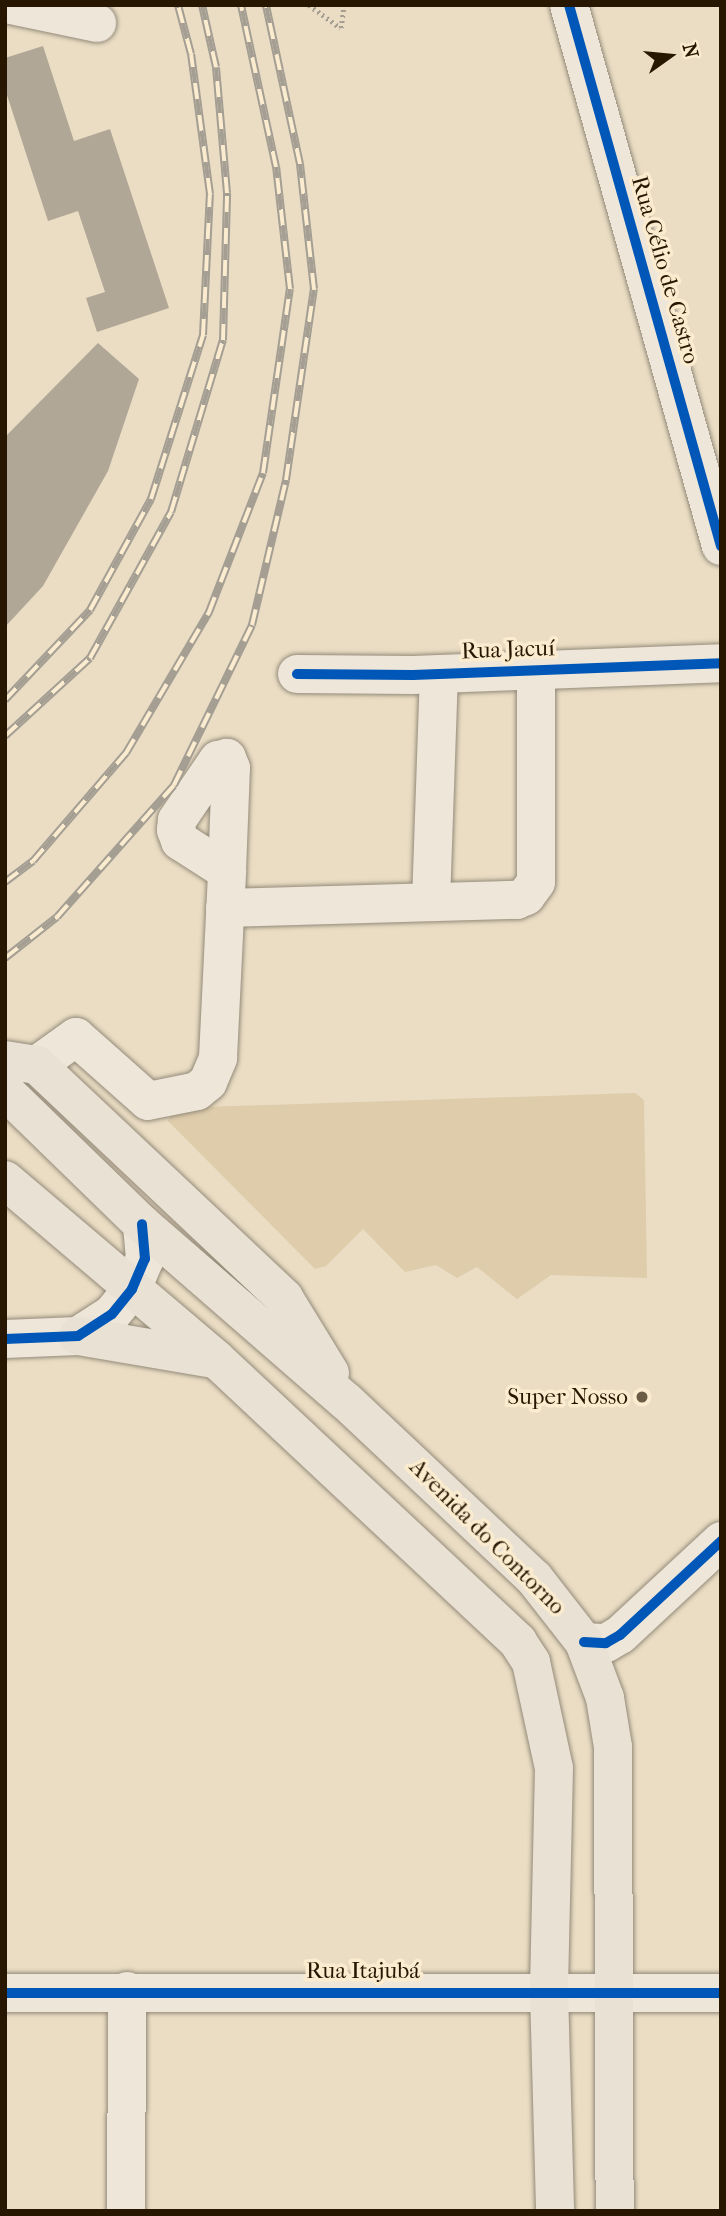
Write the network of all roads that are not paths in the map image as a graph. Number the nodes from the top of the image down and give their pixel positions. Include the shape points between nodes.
1 (11, 5) edge
2 (569, 5) edge
3 (97, 23) dead end
4 (721, 546) edge
5 (721, 663) edge
6 (536, 670) junction
7 (297, 674) dead end
8 (439, 674) junction
9 (227, 871) dead end
10 (431, 902) junction
11 (225, 908) junction
12 (21, 1062) edge
13 (5, 1091) edge
14 (5, 1180) edge
15 (137, 1219) junction
16 (132, 1289) junction
17 (78, 1336) junction
18 (5, 1339) edge
19 (216, 1359) junction
20 (347, 1402) junction
21 (721, 1541) edge
22 (584, 1642) junction
23 (612, 1990) junction
24 (127, 1991) junction
25 (549, 1992) junction
26 (5, 1993) edge
27 (721, 1993) edge
28 (126, 2211) edge
29 (555, 2211) edge
30 (615, 2211) edge

1 - 3 street
2 - 4 street, Rua Célio de Castro
5 - 6 street, Rua Jacuí
6 - 8 street, Rua Jacuí
6 - 10 street via 536,882 517,900
7 - 8 street, Rua Jacuí
8 - 10 street
9 - 11 street
10 - 11 street
11 - 12 street via 218,1058 208,1082 197,1091 148,1101 76,1037
12 - 20 main road via 285,1297
13 - 15 main road, Avenida do Contorno
14 - 16 main road
15 - 16 street via 145,1259
15 - 20 main road, Avenida do Contorno
16 - 17 street via 112,1314
16 - 19 main road
17 - 18 street
17 - 19 main road
19 - 25 main road via 517,1642 531,1662 554,1768
20 - 22 main road, Avenida do Contorno via 534,1578
21 - 22 street via 620,1635 606,1643
22 - 23 main road, Avenida do Contorno via 605,1698 613,1747
23 - 25 street, Rua Itajubá
23 - 27 street, Rua Itajubá
23 - 30 main road, Avenida do Contorno
24 - 25 street, Rua Itajubá
24 - 26 street, Rua Itajubá
24 - 28 street
25 - 29 main road

